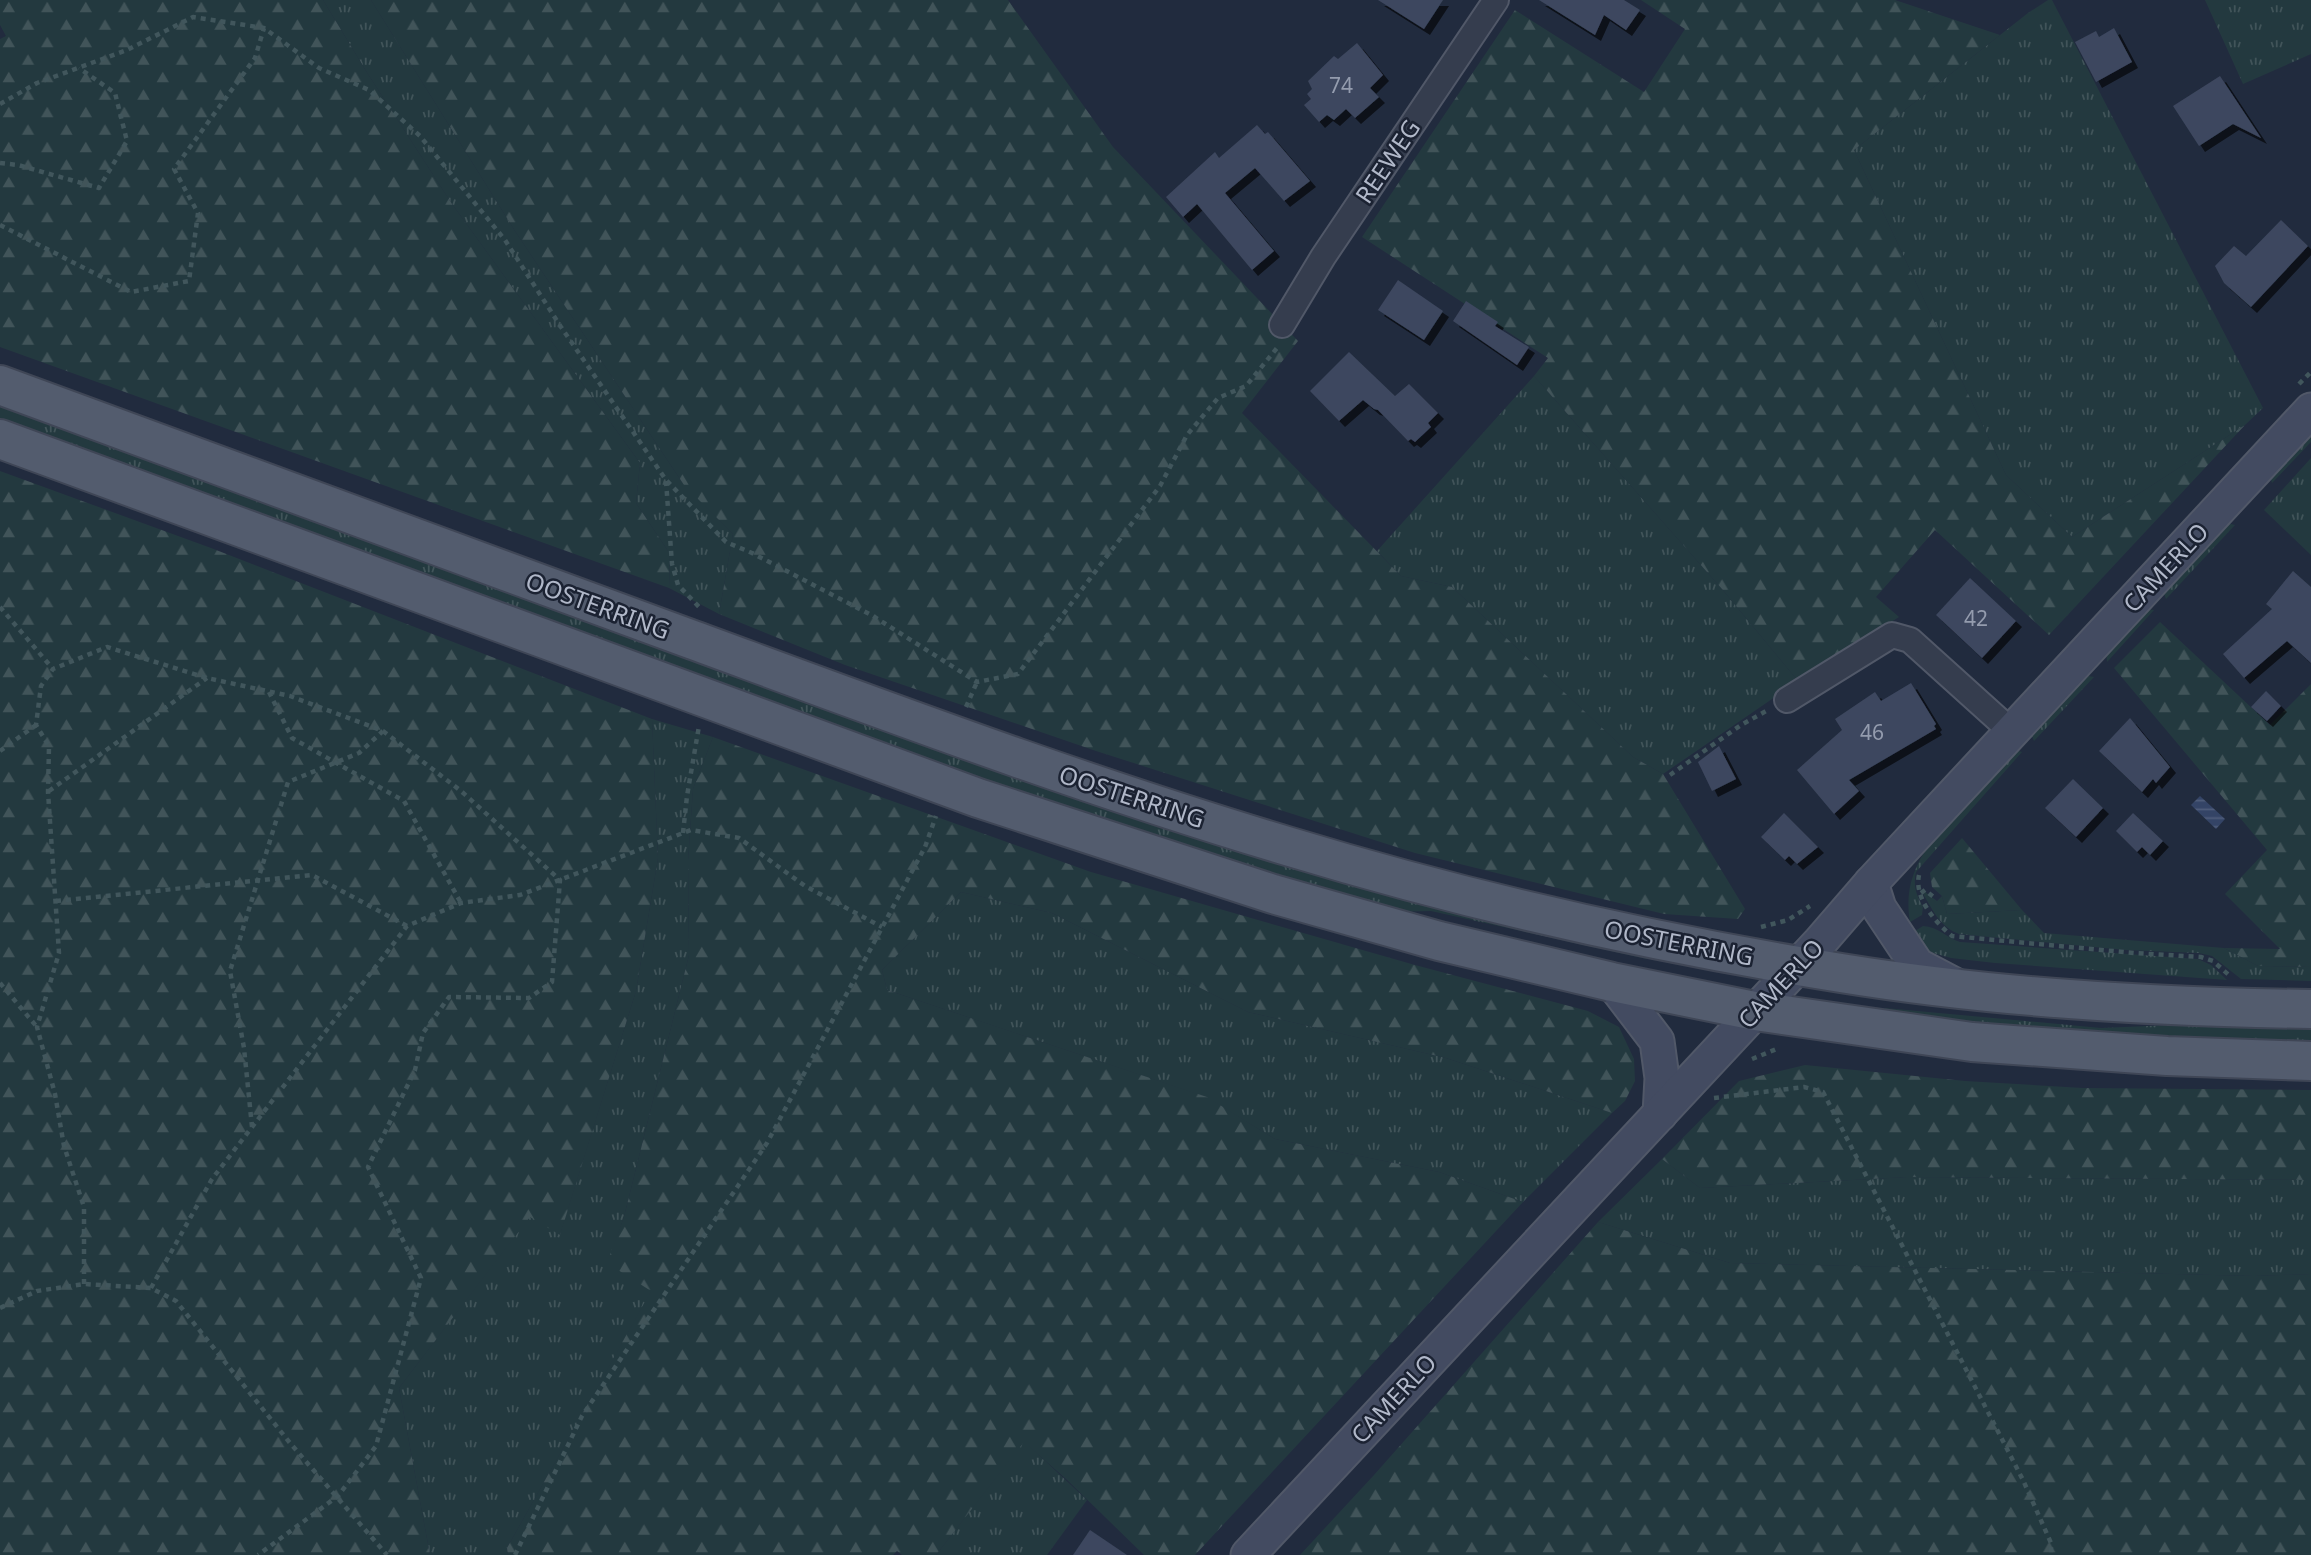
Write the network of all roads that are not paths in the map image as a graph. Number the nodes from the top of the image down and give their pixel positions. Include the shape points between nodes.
1 (1496, 0) edge
2 (1282, 325) road end
3 (0, 385) edge
4 (2311, 410) edge
5 (0, 439) edge
6 (1787, 699) road end
7 (2012, 732) junction
8 (1871, 883) junction
9 (1797, 965) junction
10 (1612, 982) junction
11 (1960, 988) junction
12 (2311, 1009) edge
13 (1755, 1011) junction
14 (2311, 1061) edge
15 (1660, 1114) junction
16 (1248, 1555) edge

1 - 2 street, REEWEG
3 - 9 main road, OOSTERRING via 955,737 1286,846 1431,887 1627,933
4 - 7 main road, CAMERLO
5 - 10 main road, OOSTERRING via 978,798 1273,894 1440,941
6 - 7 street via 1892,635 1910,640
7 - 8 main road, CAMERLO
8 - 9 main road, CAMERLO
8 - 11 main road via 1879,908 1917,965
9 - 11 main road, OOSTERRING
9 - 13 main road, CAMERLO
10 - 13 main road, OOSTERRING
10 - 15 main road via 1657,1041
11 - 12 main road, OOSTERRING via 2033,996
13 - 14 main road, OOSTERRING via 1972,1042
13 - 15 main road, CAMERLO
15 - 16 main road, CAMERLO

